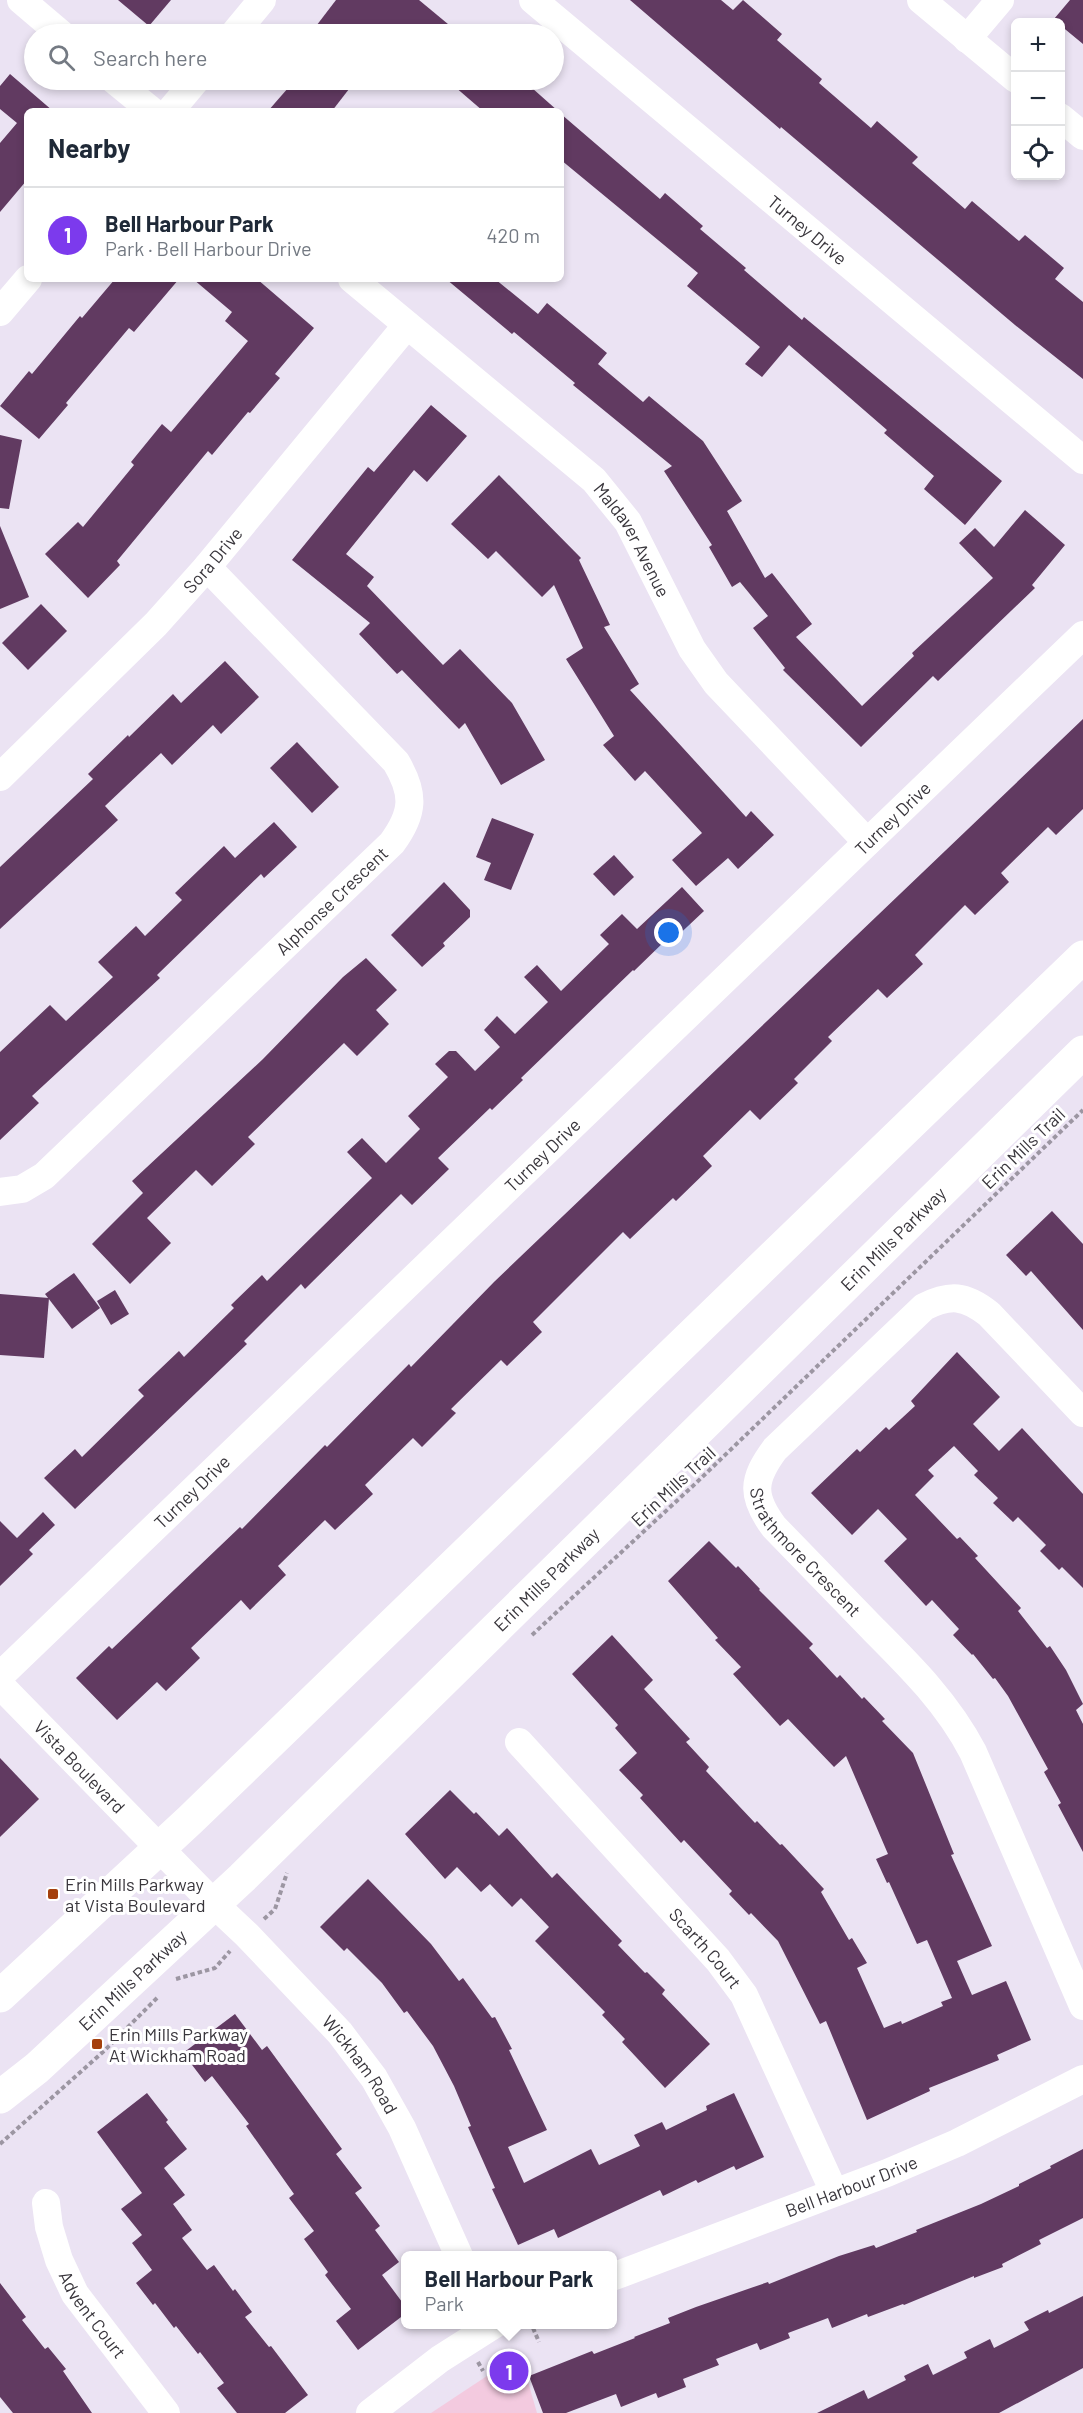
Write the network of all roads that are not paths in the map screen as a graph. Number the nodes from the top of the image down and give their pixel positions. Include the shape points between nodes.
1 (21, 0) edge
2 (262, 0) edge
3 (533, 0) edge
4 (921, 0) edge
5 (1000, 0) edge
6 (50, 24) edge
7 (242, 24) edge
8 (562, 24) edge
9 (564, 26) edge
10 (968, 39) junction
11 (1011, 76) edge
12 (126, 90) edge
13 (188, 90) edge
14 (148, 108) edge
15 (173, 108) edge
16 (1065, 121) edge
17 (1083, 136) edge
18 (25, 282) edge
19 (356, 282) edge
20 (0, 312) edge
21 (407, 324) junction
22 (1083, 460) edge
23 (207, 567) junction
24 (1083, 635) edge
25 (3, 767) edge
26 (867, 842) junction
27 (1083, 957) edge
28 (1083, 1052) edge
29 (0, 1192) edge
30 (1083, 1413) edge
31 (0, 1676) edge
32 (0, 1685) edge
33 (519, 1742) dead end
34 (160, 1849) junction
35 (214, 1904) junction
36 (0, 1996) edge
37 (1083, 2006) edge
38 (1083, 2079) edge
39 (0, 2097) edge
40 (834, 2192) junction
41 (46, 2203) dead end
42 (457, 2251) edge
43 (617, 2275) edge
44 (486, 2329) edge
45 (166, 2413) edge
46 (370, 2413) edge

1 - 6 street
2 - 7 street
3 - 8 street, Turney Drive
4 - 10 street
5 - 10 street
9 - 22 street, Turney Drive
10 - 11 street
12 - 14 street
13 - 15 street
16 - 17 street
18 - 20 street
19 - 21 street, Maldaver Avenue
21 - 23 street, Sora Drive
21 - 26 street, Maldaver Avenue via 614,501 641,543 692,649 716,683
23 - 25 street, Sora Drive via 156,624
23 - 29 street, Alphonse Crescent via 396,762 409,788 405,826 392,843 44,1176 22,1189
24 - 26 street, Turney Drive
26 - 31 street, Turney Drive
27 - 34 main road
28 - 35 main road, Erin Mills Parkway
30 - 37 street, Strathmore Crescent via 975,1303 939,1300 924,1307 775,1449 760,1472 757,1497 774,1527 919,1676 958,1725
32 - 34 street, Vista Boulevard
33 - 40 street, Scarth Court via 718,1960 744,1995
34 - 35 street, Vista Boulevard
34 - 36 main road
35 - 39 main road, Erin Mills Parkway via 37,2068
35 - 42 street, Wickham Road via 340,2033 374,2078 402,2128
38 - 40 street, Bell Harbour Drive via 957,2143
40 - 43 street, Bell Harbour Drive
41 - 45 street, Advent Court via 59,2260 75,2294
44 - 46 street

